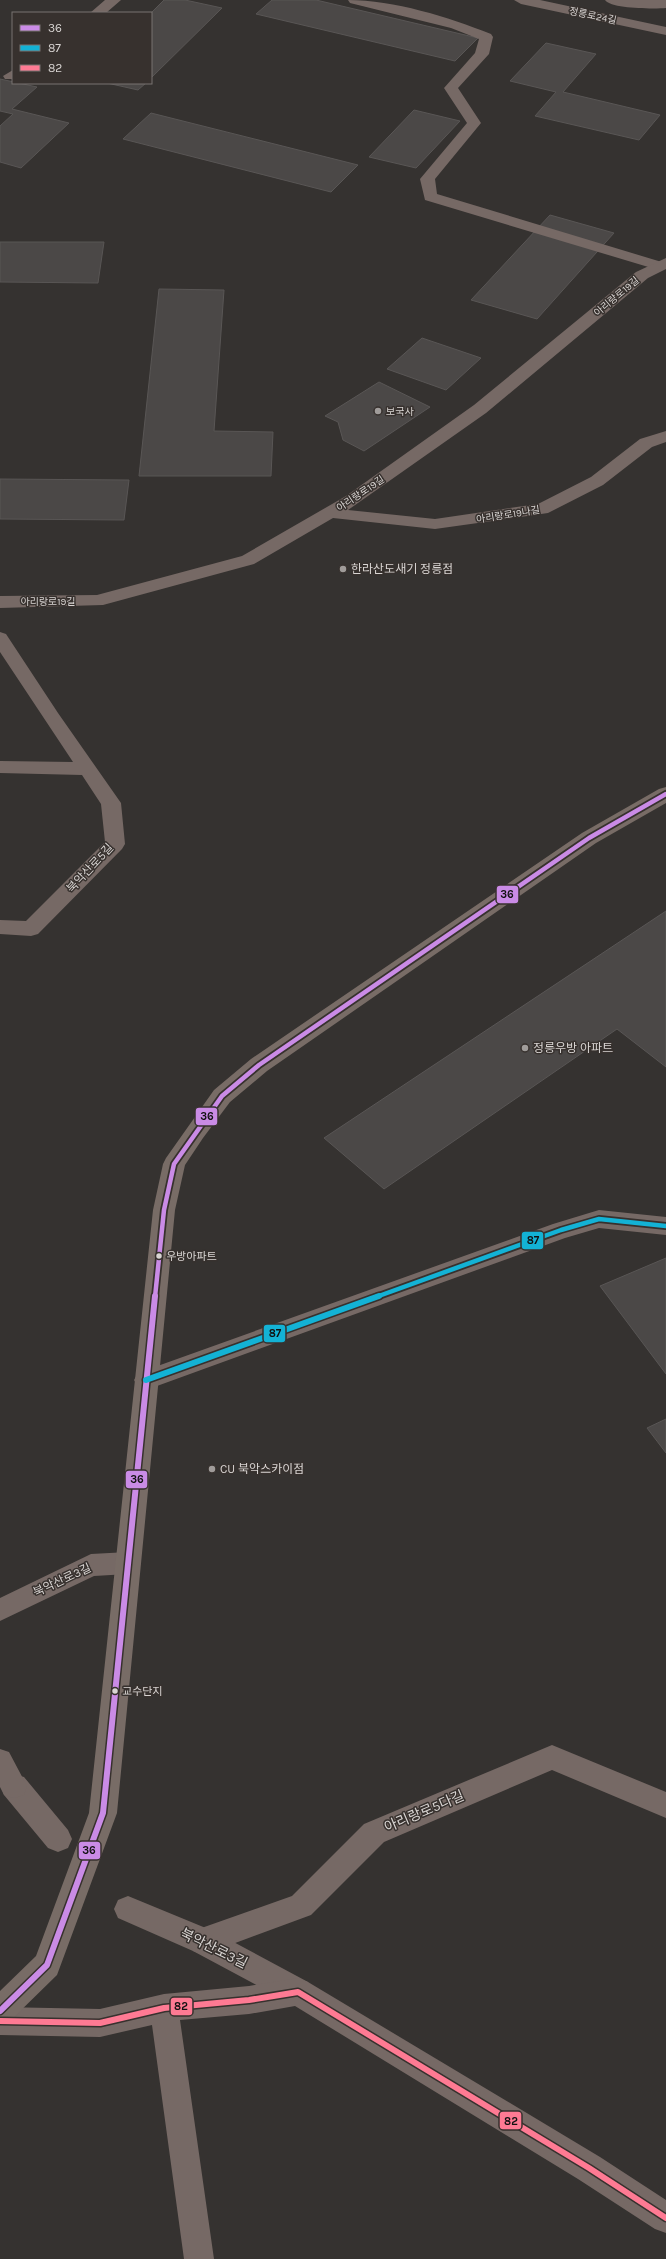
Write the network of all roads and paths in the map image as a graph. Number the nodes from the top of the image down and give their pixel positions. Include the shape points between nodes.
1 (114, 0) edge
2 (354, 0) edge
3 (521, 0) edge
4 (612, 0) edge
5 (666, 4) edge
6 (98, 12) edge
7 (666, 31) edge
8 (663, 265) edge
9 (666, 436) edge
10 (330, 513) junction
11 (0, 602) edge
12 (0, 638) edge
13 (0, 767) edge
14 (87, 769) junction
15 (666, 794) edge
16 (0, 927) edge
17 (666, 1226) edge
18 (146, 1380) junction
19 (128, 1563) junction
20 (0, 1610) edge
21 (0, 1761) edge
22 (666, 1805) edge
23 (58, 1839) dead end
24 (128, 1909) dead end
25 (203, 1941) junction
26 (298, 1992) junction
27 (164, 2008) junction
28 (0, 2011) edge
29 (0, 2021) edge
30 (666, 2218) edge
31 (199, 2259) edge

1 - 6 street
2 - 8 street via 456,25 486,37 482,54 451,88 474,123 426,179 430,197
3 - 7 street, 정릉로24길
4 - 5 street via 649,5
8 - 10 street, 아리랑로19길 via 642,274 480,409
9 - 10 street, 아리랑로19나길 via 646,443 597,481 542,509 435,524
10 - 11 street, 아리랑로19길 via 248,560 97,601
12 - 14 street, 북악산로5길
13 - 14 street
14 - 16 street, 북악산로5길 via 111,803 115,844 31,929
15 - 18 street via 589,838 259,1065 222,1096 194,1132 174,1164 164,1210
17 - 18 street via 599,1219
18 - 19 street
19 - 20 street, 북악산로3길 via 90,1565
19 - 28 street via 103,1813 47,1965
21 - 23 street via 14,1786
22 - 25 street, 아리랑로5다길 via 552,1757 374,1833 301,1906
24 - 25 street, 북악산로3길
25 - 26 street, 북악산로3길
26 - 27 street via 249,2000
26 - 30 street, 북악산로3길 via 590,2168
27 - 29 street via 100,2023
27 - 31 street

